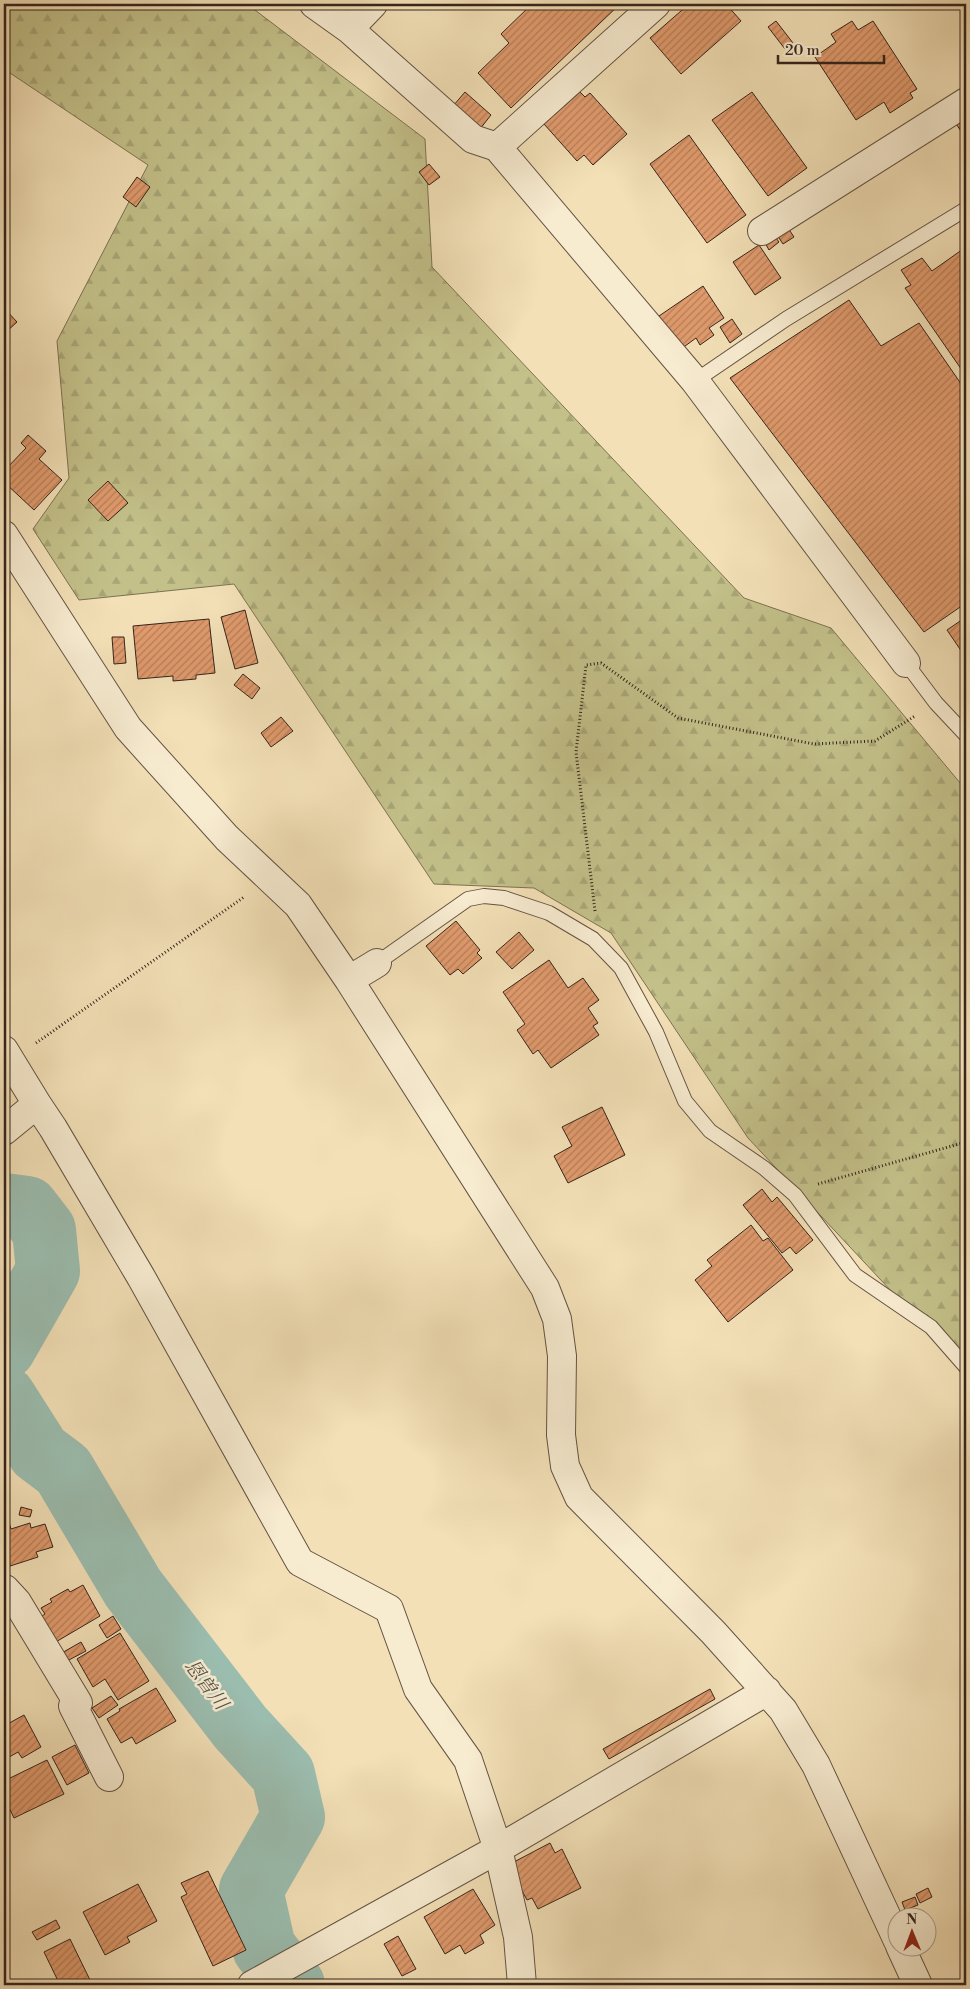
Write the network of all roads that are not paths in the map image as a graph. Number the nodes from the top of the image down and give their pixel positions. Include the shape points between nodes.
1 (314, 4) edge
2 (372, 4) edge
3 (656, 4) edge
4 (349, 29) junction
5 (966, 102) edge
6 (497, 147) junction
7 (966, 209) edge
8 (762, 231) dead end
9 (695, 381) junction
10 (4, 535) edge
11 (906, 663) joint
12 (966, 735) edge
13 (378, 963) joint
14 (349, 980) junction
15 (7, 1055) edge
16 (37, 1104) junction
17 (4, 1131) edge
18 (966, 1367) edge
19 (17, 1596) edge
20 (767, 1691) junction
21 (109, 1777) dead end
22 (498, 1849) junction
23 (888, 1920) edge
24 (905, 1956) edge
25 (252, 1985) edge
26 (522, 1985) edge
27 (918, 1985) edge

1 - 4 street
2 - 4 street
3 - 6 street
4 - 6 street via 473,139
5 - 8 street
6 - 9 street
7 - 9 lane via 786,319
9 - 11 street
10 - 14 street via 128,728 227,838 298,905
11 - 12 lane via 936,703
13 - 14 street
13 - 18 lane via 468,899 484,896 504,898 549,913 593,939 621,968 656,1032 685,1101 710,1131 764,1168 791,1192 855,1275 931,1327
14 - 20 street via 546,1288 557,1319 562,1356 561,1435 565,1466 579,1497
15 - 16 street
16 - 17 street
16 - 22 street via 141,1277 300,1562 389,1609 418,1688 468,1760
19 - 21 street via 78,1703 73,1706
20 - 22 street
20 - 23 street via 783,1710 816,1765
22 - 25 street
22 - 26 street via 518,1937
24 - 27 street

